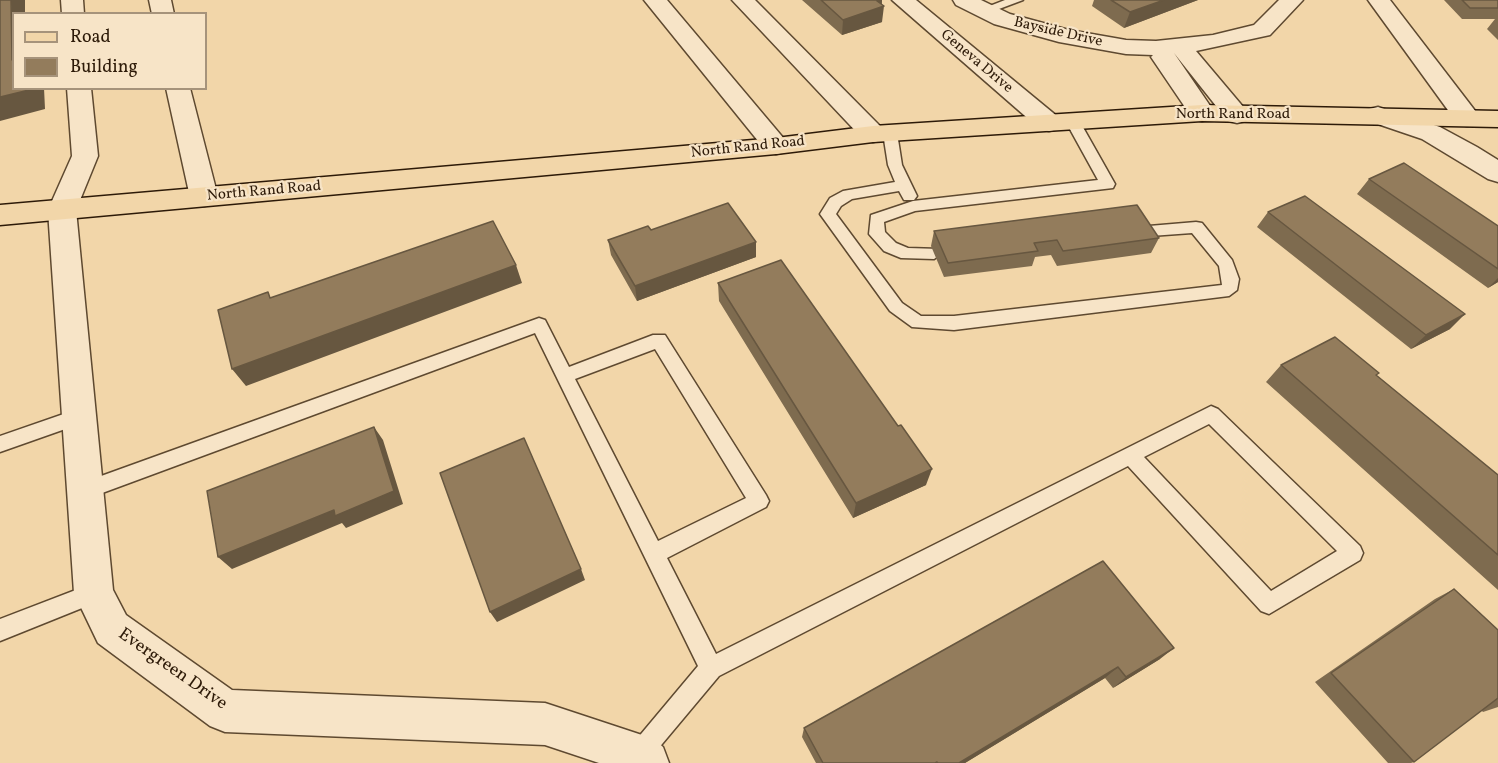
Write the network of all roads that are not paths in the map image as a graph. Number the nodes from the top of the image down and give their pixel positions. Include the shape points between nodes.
1 (655, 0) edge
2 (743, 0) edge
3 (903, 0) edge
4 (1017, 0) edge
5 (1292, 0) edge
6 (1379, 0) edge
7 (974, 5) edge
8 (1168, 47) junction
9 (79, 90) edge
10 (178, 90) edge
11 (1202, 113) junction
12 (1237, 115) junction
13 (1378, 115) junction
14 (1467, 118) junction
15 (1498, 119) edge
16 (1061, 122) junction
17 (881, 134) junction
18 (776, 146) junction
19 (1498, 173) edge
20 (904, 185) junction
21 (204, 197) junction
22 (913, 206) junction
23 (62, 210) junction
24 (0, 215) edge
25 (1137, 232) edge
26 (933, 253) edge
27 (564, 376) junction
28 (81, 416) junction
29 (0, 444) edge
30 (1131, 456) junction
31 (86, 490) junction
32 (654, 554) junction
33 (94, 593) junction
34 (0, 630) edge
35 (711, 668) junction
36 (643, 759) edge

1 - 18 street
2 - 17 street
3 - 16 street, Geneva Drive
4 - 7 lane
5 - 8 street, Bayside Drive via 1262,30 1213,42
6 - 14 street
7 - 8 street, Bayside Drive via 1002,20 1067,37 1126,47
8 - 11 street
8 - 12 street
9 - 23 street via 85,156
10 - 21 street
11 - 12 main road, North Rand Road
11 - 16 main road, North Rand Road
12 - 13 main road, North Rand Road
13 - 14 main road, North Rand Road
13 - 19 street via 1431,133
14 - 15 main road, North Rand Road
16 - 17 main road, North Rand Road
16 - 22 lane via 1108,184
17 - 18 main road, North Rand Road
17 - 20 lane
18 - 21 main road, North Rand Road
20 - 22 lane
20 - 25 lane via 848,195 835,202 828,214 896,307 918,322 954,323 1229,290 1231,279 1226,264 1196,227
21 - 23 main road, North Rand Road
22 - 26 lane via 876,219 877,234 890,247 908,254
23 - 24 main road, North Rand Road
23 - 28 street, Evergreen Drive
27 - 31 lane via 538,325
27 - 32 lane
27 - 32 lane via 659,340 759,501
28 - 29 lane
28 - 31 street, Evergreen Drive
30 - 30 lane via 1269,604 1353,553 1211,414
30 - 35 lane
31 - 33 street, Evergreen Drive
32 - 35 lane
33 - 34 lane
33 - 36 street, Evergreen Drive via 112,629 225,711 545,724
35 - 36 lane

